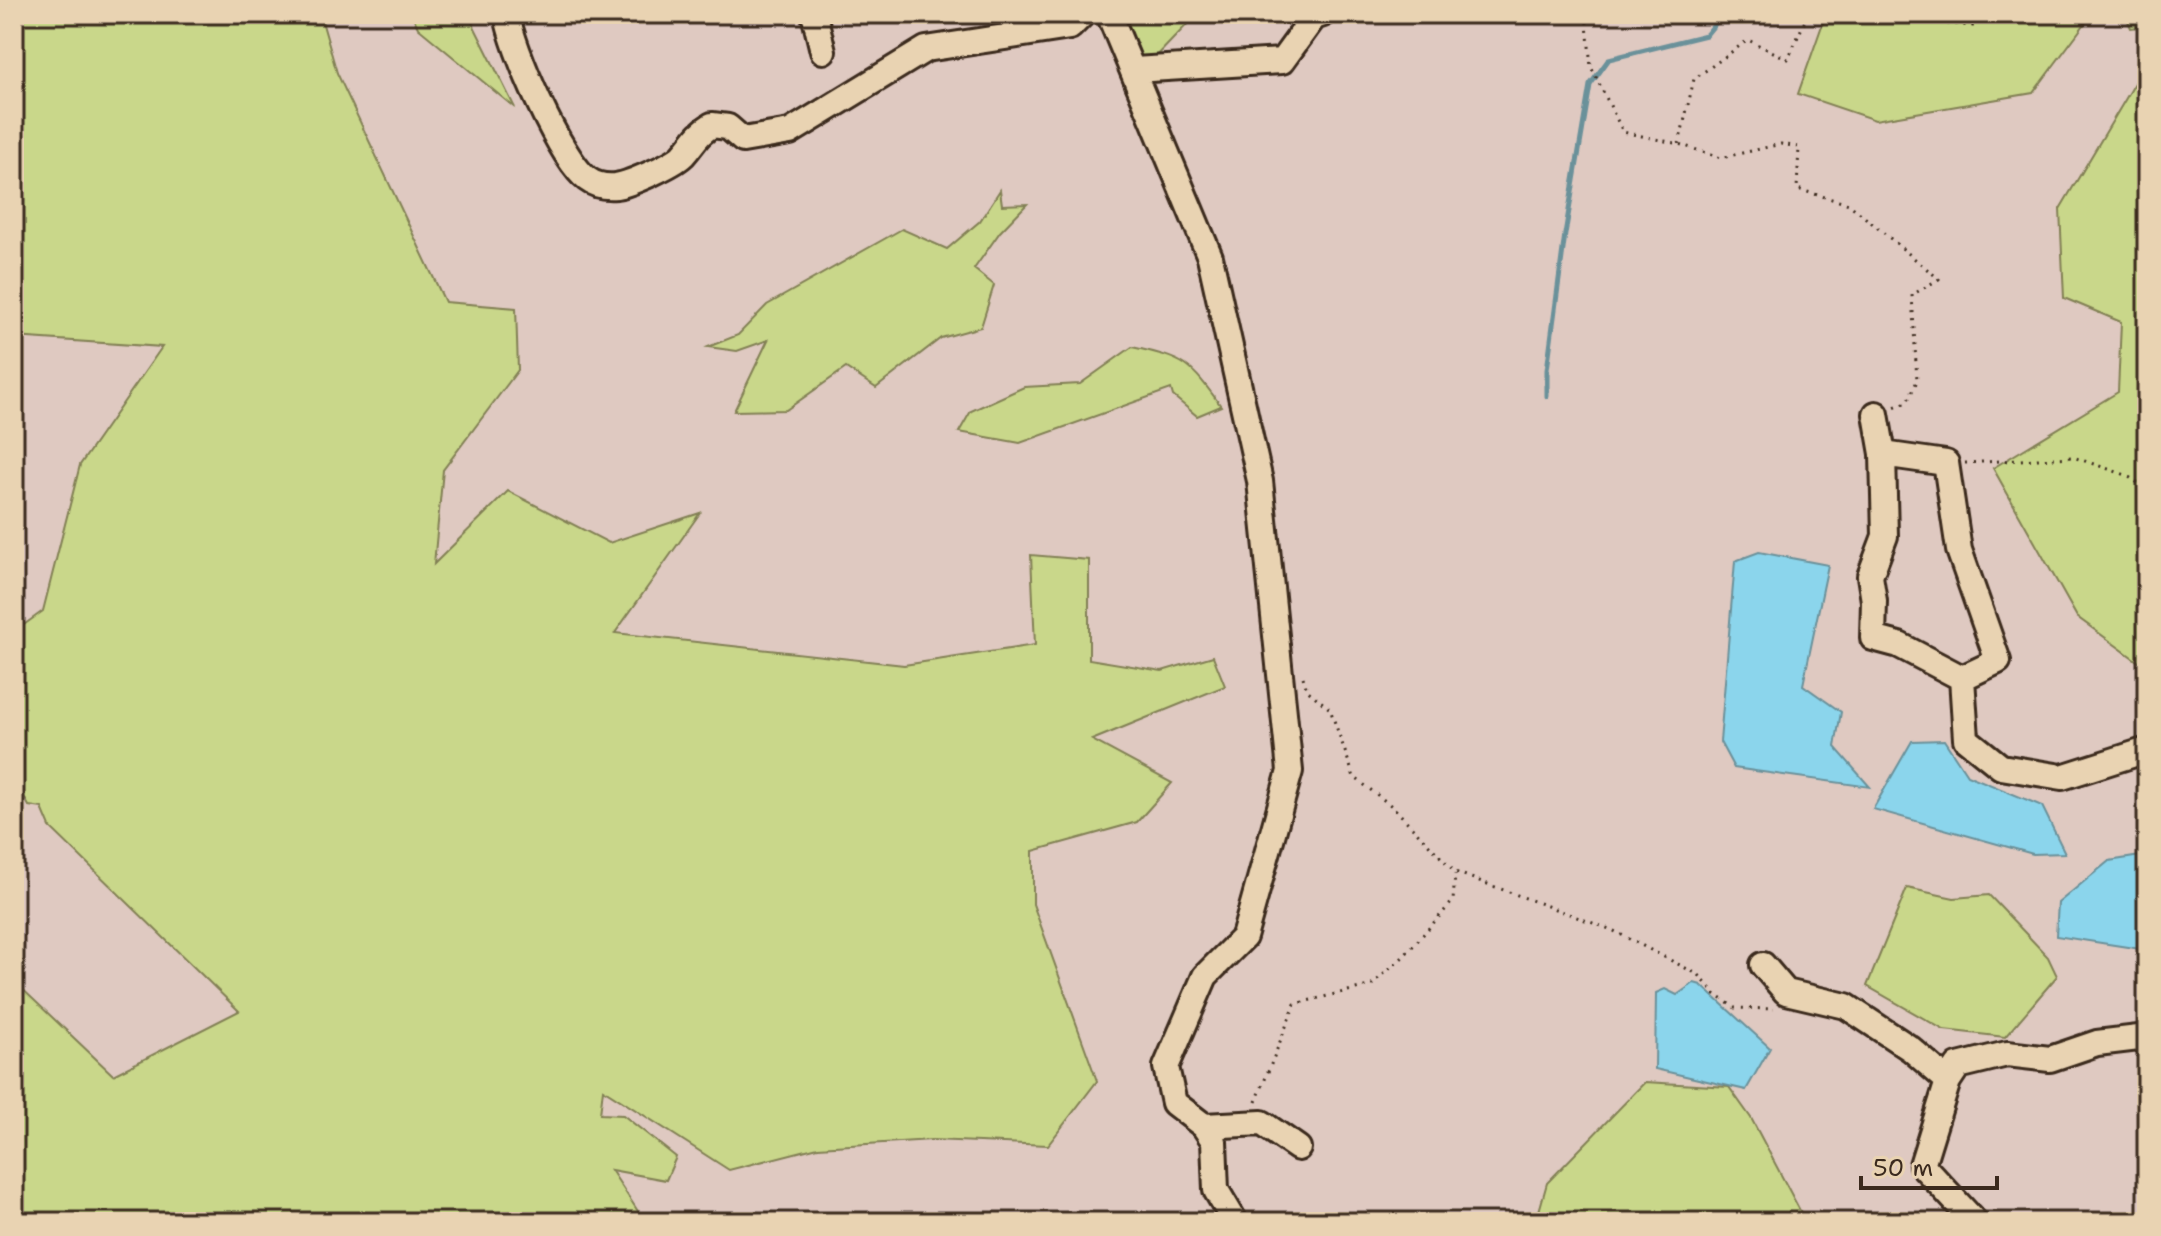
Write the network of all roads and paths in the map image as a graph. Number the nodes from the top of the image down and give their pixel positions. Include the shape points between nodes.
1 (507, 14) edge
2 (814, 14) edge
3 (1083, 14) edge
4 (1109, 14) edge
5 (1323, 14) edge
6 (1586, 14) edge
7 (1808, 14) edge
8 (1844, 14) edge
9 (1902, 14) edge
10 (1994, 14) edge
11 (1903, 22) junction
12 (823, 51) dead end
13 (1134, 70) junction
14 (1679, 144) junction
15 (1876, 414) joint
16 (1883, 454) junction
17 (1946, 463) junction
18 (2147, 489) edge
19 (1300, 666) dead end
20 (1962, 678) junction
21 (2147, 750) edge
22 (1455, 872) junction
23 (1763, 965) dead end
24 (1781, 1009) dead end
25 (2147, 1037) edge
26 (1948, 1081) junction
27 (1248, 1124) junction
28 (1204, 1126) junction
29 (1298, 1148) dead end
30 (1235, 1222) edge
31 (1975, 1222) edge

1 - 3 street via 543,113 584,177 597,186 619,186 682,156 694,136 712,125 728,127 743,140 790,132 926,49 1070,27
2 - 12 street
4 - 13 street
5 - 13 street via 1314,17 1282,61
6 - 14 path via 1591,67 1623,132
7 - 14 path via 1788,59 1748,40 1694,79
8 - 11 path
9 - 11 path
10 - 11 path via 1973,26
13 - 28 street via 1210,257 1260,481 1290,771 1244,937 1205,976 1166,1067 1174,1103
14 - 15 path via 1721,158 1781,144 1799,147 1797,189 1849,204 1939,279 1912,295 1917,381 1907,402
15 - 16 street
16 - 17 street
16 - 20 street via 1885,536 1870,576 1873,638 1899,645
17 - 18 path via 2073,457 2126,475
17 - 20 street via 1959,550 1998,661
19 - 22 path via 1307,690 1330,709 1354,777 1393,807
20 - 21 street via 1966,739 2001,767 2062,777
22 - 24 path via 1612,930 1699,975 1735,1008
22 - 27 path via 1453,901 1372,985 1295,1004
23 - 26 street via 1786,992 1846,1006
25 - 26 street via 2097,1043 2050,1059 2007,1054 1958,1066
26 - 31 street via 1922,1165
27 - 28 street
27 - 29 street via 1262,1123
28 - 30 street via 1214,1141 1216,1190

